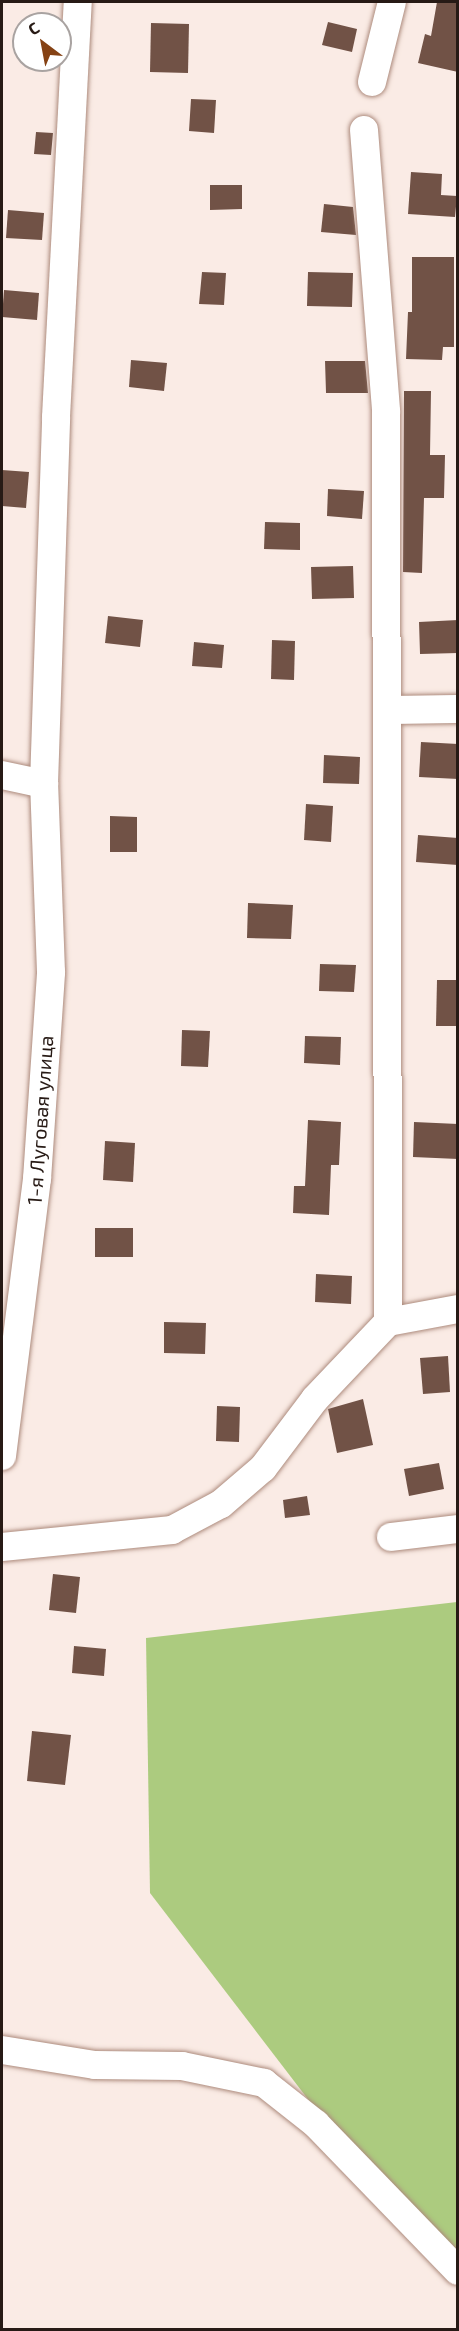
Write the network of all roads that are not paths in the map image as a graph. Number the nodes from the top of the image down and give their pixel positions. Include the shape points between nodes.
1 (78, 2) edge
2 (392, 2) edge
3 (372, 82) dead end
4 (364, 130) dead end
5 (458, 709) edge
6 (389, 710) junction
7 (2, 775) edge
8 (44, 784) junction
9 (458, 1309) edge
10 (388, 1322) junction
11 (2, 1456) edge
12 (458, 1529) edge
13 (391, 1537) dead end
14 (2, 1547) edge
15 (2, 2050) edge
16 (458, 2271) edge

1 - 8 street, 1-я Луговая улица via 56,417
2 - 3 street
4 - 6 street via 386,412
5 - 6 street
6 - 10 street
7 - 8 street
8 - 11 street, 1-я Луговая улица via 51,972 37,1179
9 - 10 street
10 - 14 street via 315,1399 263,1468 221,1504 172,1530
12 - 13 street
15 - 16 street via 95,2065 182,2066 264,2083 316,2124

